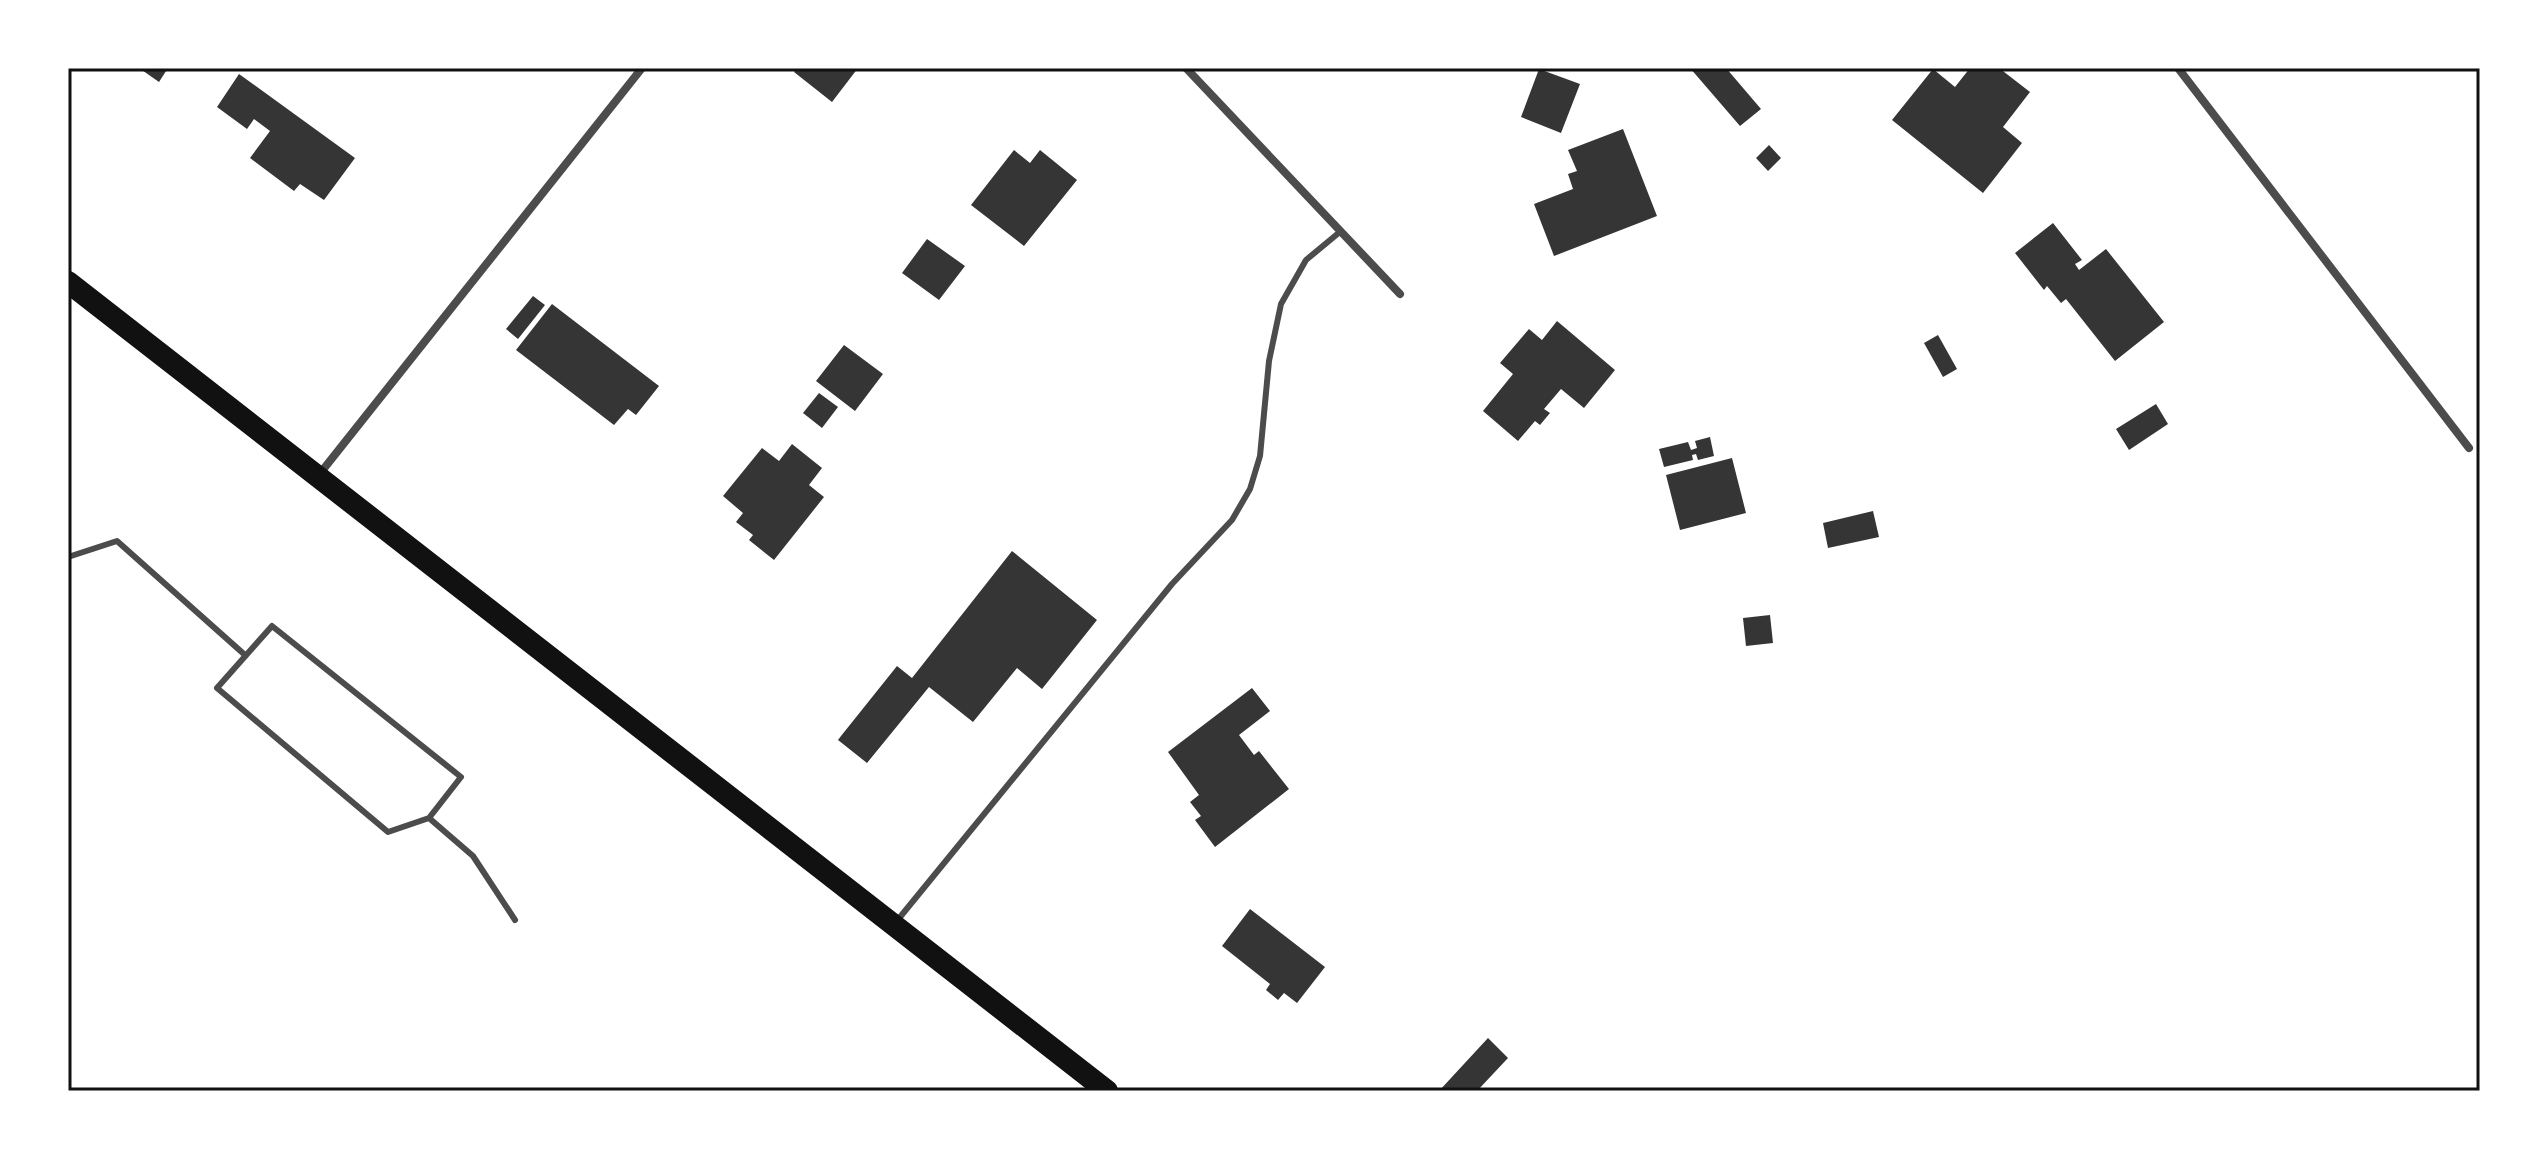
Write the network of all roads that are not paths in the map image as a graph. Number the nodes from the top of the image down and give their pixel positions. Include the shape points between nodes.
1 (642, 68) edge
2 (1186, 68) edge
3 (2178, 68) edge
4 (1341, 231) junction
5 (68, 282) edge
6 (1400, 294) dead end
7 (2469, 448) dead end
8 (318, 476) junction
9 (68, 557) edge
10 (245, 655) junction
11 (429, 818) junction
12 (515, 920) dead end
13 (893, 925) junction
14 (1107, 1091) edge

1 - 8 street
2 - 4 street
3 - 7 street
4 - 6 street
4 - 13 lane via 1306,260 1281,304 1269,361 1260,456 1250,489 1232,520 1172,584
5 - 8 highway
8 - 13 highway
9 - 10 lane via 117,541
10 - 11 lane via 217,688 388,832
10 - 11 lane via 272,626 461,777
11 - 12 lane via 473,856
13 - 14 highway

